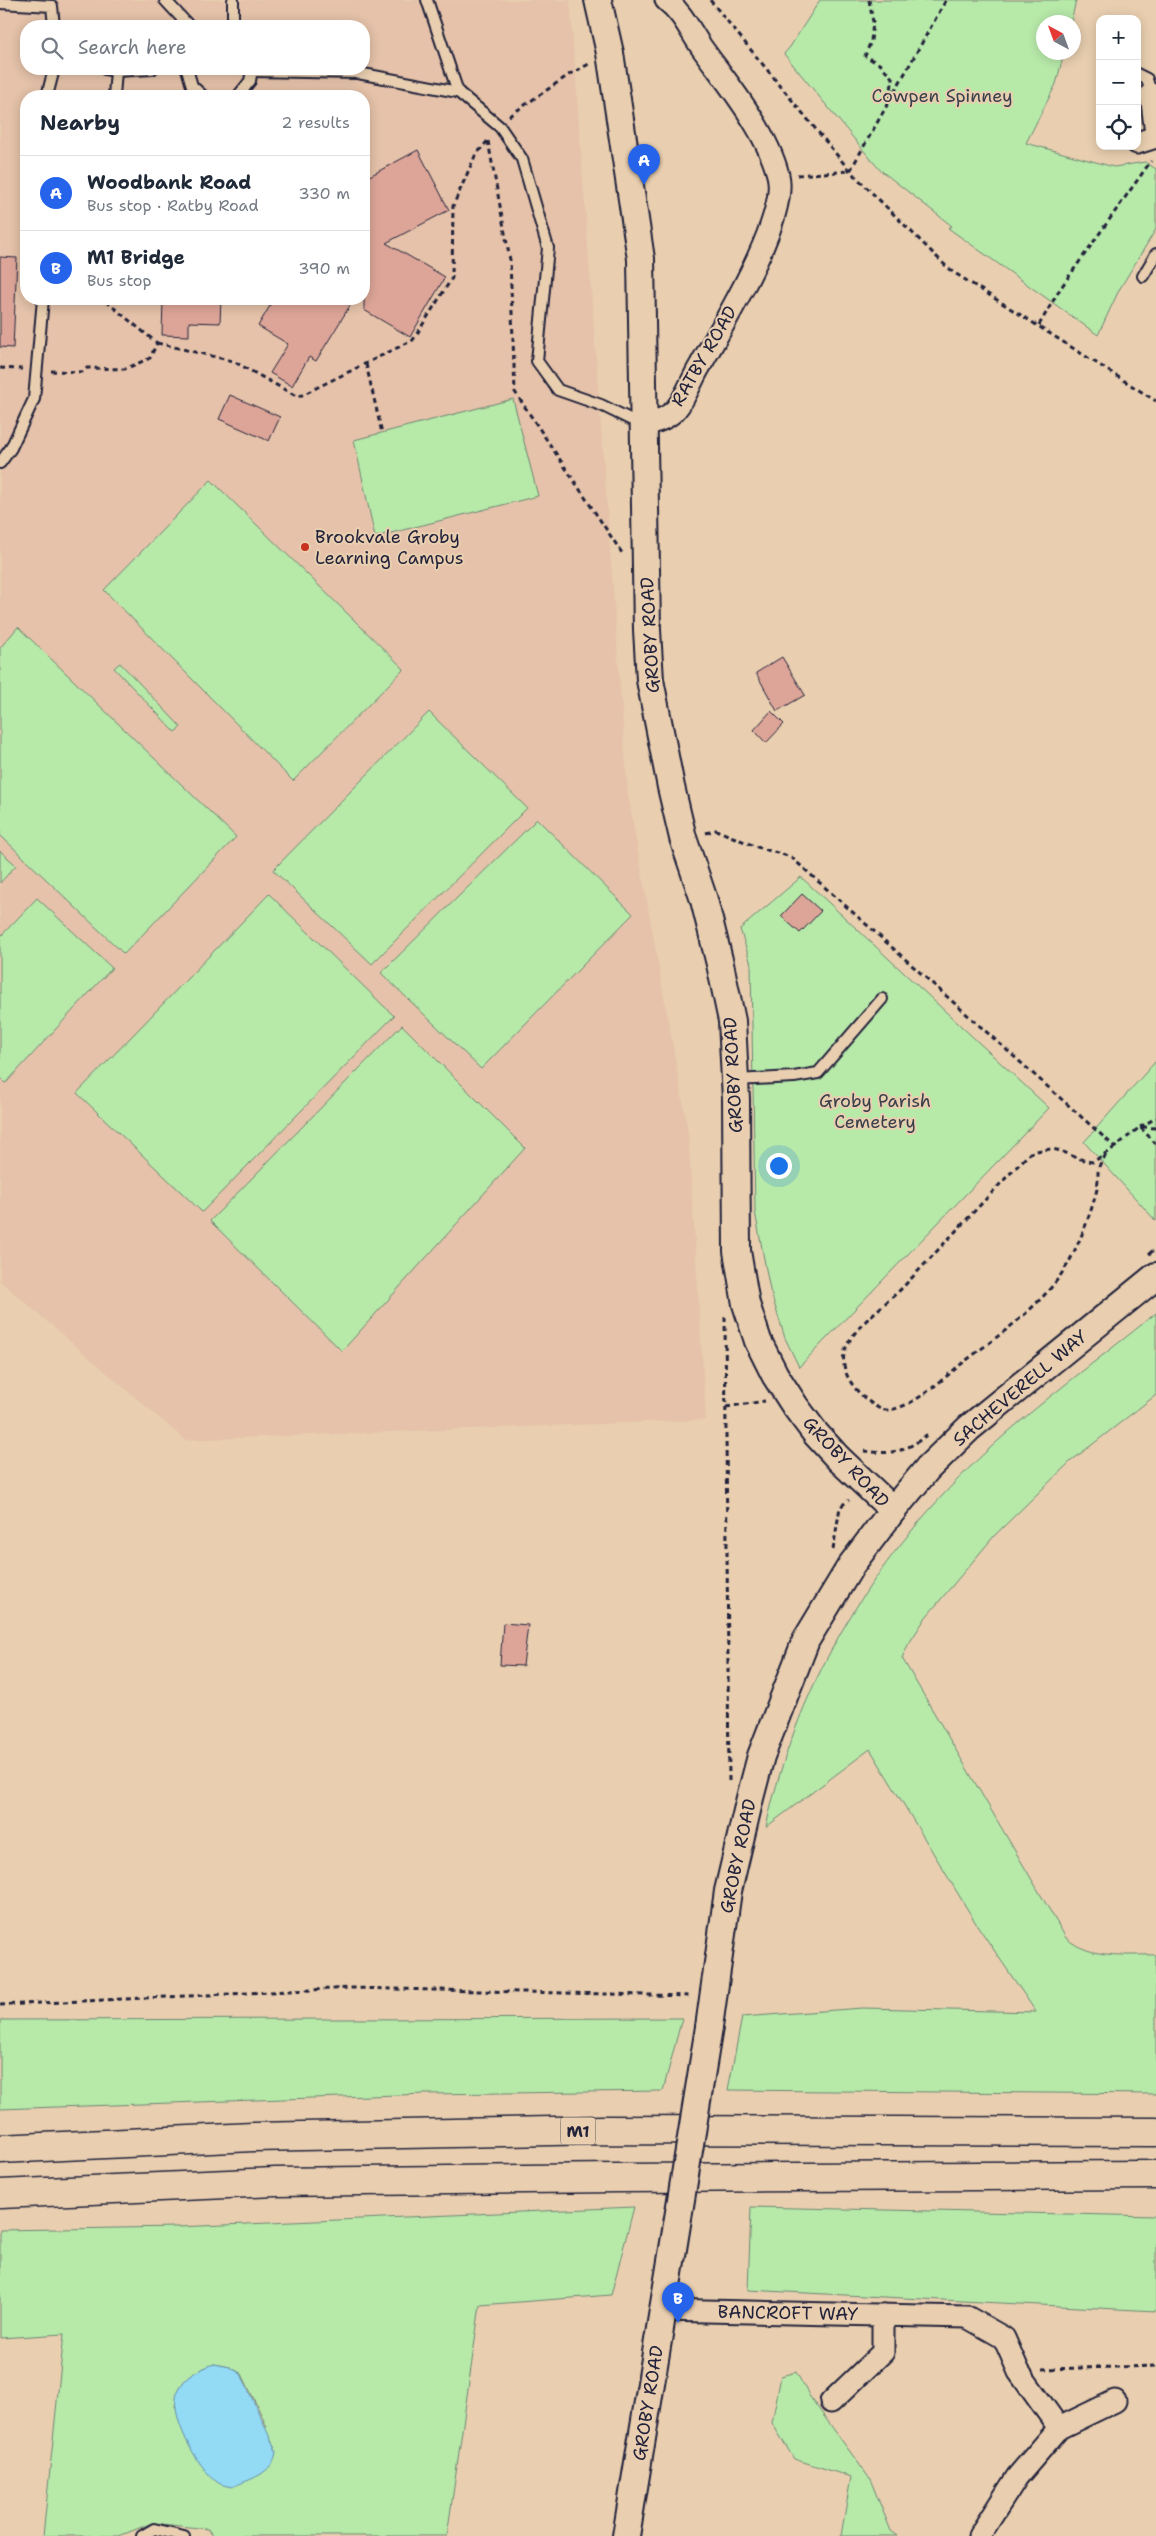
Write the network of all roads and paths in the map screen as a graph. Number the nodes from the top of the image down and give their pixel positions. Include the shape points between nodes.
1 (165, 0) edge
2 (233, 0) edge
3 (427, 0) edge
4 (598, 0) edge
5 (666, 0) edge
6 (710, 0) edge
7 (869, 0) edge
8 (946, 0) edge
9 (0, 3) edge
10 (52, 3) edge
11 (53, 20) edge
12 (183, 20) edge
13 (233, 20) edge
14 (570, 74) dead end
15 (53, 75) edge
16 (116, 75) edge
17 (189, 75) edge
18 (251, 75) edge
19 (369, 75) edge
20 (1141, 76) edge
21 (49, 90) edge
22 (114, 90) edge
23 (196, 90) edge
24 (245, 90) edge
25 (458, 92) junction
26 (1151, 94) joint
27 (888, 103) junction
28 (500, 127) junction
29 (1156, 135) edge
30 (1141, 141) edge
31 (1156, 158) edge
32 (850, 171) junction
33 (778, 176) junction
34 (1156, 254) edge
35 (1143, 276) dead end
36 (42, 305) edge
37 (110, 305) edge
38 (1038, 325) junction
39 (157, 343) junction
40 (366, 364) junction
41 (0, 368) edge
42 (37, 370) junction
43 (1156, 401) edge
44 (643, 426) junction
45 (382, 433) dead end
46 (0, 463) edge
47 (683, 838) junction
48 (882, 999) dead end
49 (735, 1080) junction
50 (1156, 1118) edge
51 (1140, 1127) junction
52 (1156, 1128) edge
53 (1156, 1144) edge
54 (1115, 1147) junction
55 (1106, 1155) junction
56 (1156, 1248) edge
57 (1150, 1267) edge
58 (724, 1313) dead end
59 (790, 1398) junction
60 (726, 1407) junction
61 (932, 1430) dead end
62 (862, 1450) dead end
63 (893, 1510) junction
64 (729, 1783) dead end
65 (714, 1997) junction
66 (0, 2005) edge
67 (1156, 2132) edge
68 (0, 2148) edge
69 (1156, 2175) edge
70 (0, 2194) edge
71 (664, 2310) junction
72 (883, 2315) junction
73 (1156, 2366) edge
74 (1020, 2372) junction
75 (1115, 2401) dead end
76 (832, 2402) dead end
77 (1058, 2428) junction
78 (142, 2536) edge
79 (184, 2536) edge
80 (626, 2536) edge
81 (979, 2536) edge

1 - 12 lane
2 - 13 lane
3 - 25 lane
4 - 44 street, RATBY ROAD via 610,53 641,259
5 - 33 street, RATBY ROAD via 678,9 733,88 765,144
6 - 32 path
7 - 27 path via 873,22 865,56 881,65 893,79
8 - 27 path
9 - 10 lane
10 - 11 lane
14 - 28 path via 508,116
15 - 21 lane
16 - 22 lane
17 - 23 lane
18 - 24 lane
19 - 25 lane
20 - 26 lane via 1147,79
25 - 28 lane
26 - 29 street
27 - 32 path
28 - 40 path via 475,156 452,206 452,278 413,340
28 - 44 lane via 522,159 548,248 537,361 558,390 601,405
29 - 30 street
31 - 38 path via 1149,163
32 - 33 path
32 - 38 path via 950,270
33 - 44 street, RATBY ROAD via 774,218 760,254 723,325 676,409 662,420
34 - 35 lane
36 - 42 lane
37 - 39 path
38 - 43 path
39 - 40 path via 233,362 298,397
39 - 42 path via 150,358 125,369 87,368 82,372
40 - 45 path
41 - 42 path
42 - 46 lane via 34,399 11,448
44 - 47 street, GROBY ROAD via 646,630 650,680
47 - 49 street, GROBY ROAD via 704,900 720,964 732,1022
47 - 54 path via 716,830 791,857
48 - 49 lane via 818,1073
49 - 59 street, GROBY ROAD via 739,1266 746,1304 758,1341
50 - 51 path
51 - 52 path
51 - 53 path
51 - 54 path
54 - 55 path
55 - 55 path via 1093,1162 1046,1148 1030,1153 857,1331 845,1352 843,1367 860,1396 882,1410 901,1407 948,1376 1018,1320 1054,1282 1074,1253 1096,1193 1097,1166
56 - 57 path
57 - 63 street, SACHEVERELL WAY via 969,1428
58 - 60 path
59 - 60 path
59 - 63 street, GROBY ROAD via 816,1434
60 - 64 path
61 - 62 path via 907,1449 892,1453
63 - 65 street, GROBY ROAD via 852,1564 806,1640 781,1699 761,1756 730,1882
65 - 66 path via 352,1988
65 - 71 street, GROBY ROAD, bridge
67 - 68 highway, M1 via 592,2131 253,2138
69 - 70 highway via 295,2182
71 - 72 street, BANCROFT WAY
71 - 80 street, GROBY ROAD
72 - 74 street, BANCROFT WAY via 967,2316 1004,2338
72 - 76 street, BANCROFT WAY via 883,2352
73 - 74 path via 1053,2368
74 - 77 street, BANCROFT WAY
75 - 77 street
77 - 81 street via 1017,2477
78 - 79 lane via 154,2529

